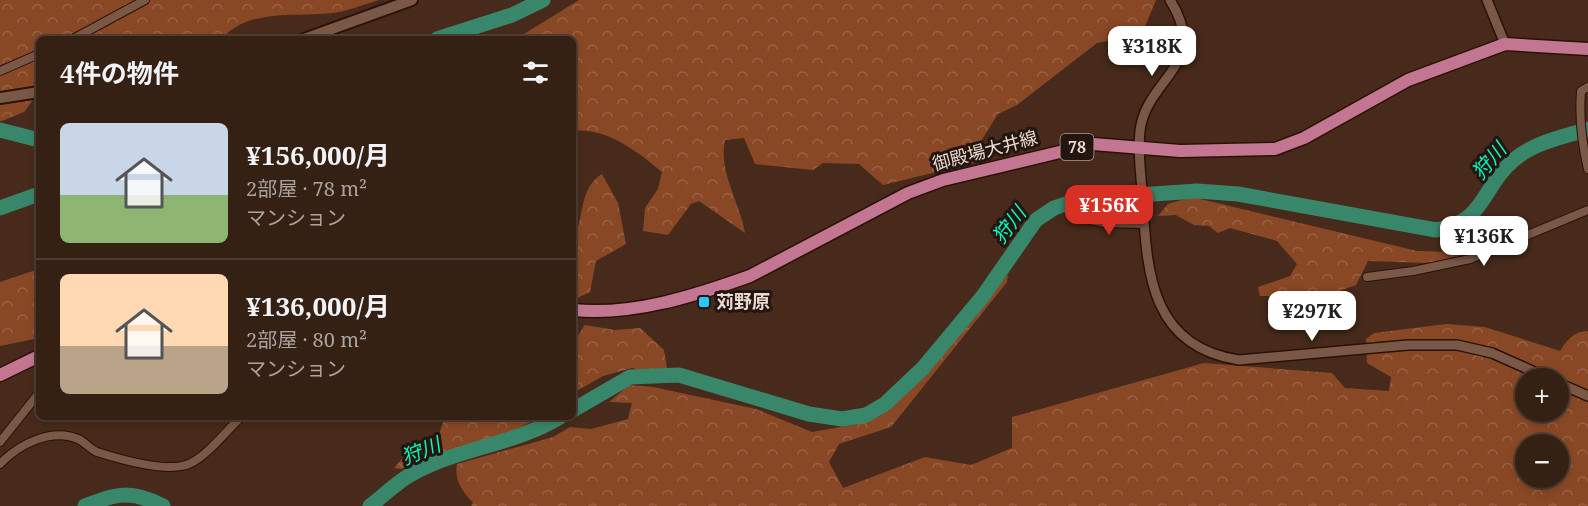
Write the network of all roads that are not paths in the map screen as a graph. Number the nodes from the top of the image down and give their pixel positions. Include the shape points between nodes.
1 (146, 0) edge
2 (412, 0) edge
3 (1170, 0) edge
4 (1487, 0) edge
5 (79, 36) edge
6 (319, 36) edge
7 (1505, 44) junction
8 (1588, 49) edge
9 (36, 55) edge
10 (0, 71) edge
11 (1588, 87) edge
12 (36, 92) edge
13 (0, 98) edge
14 (1140, 147) junction
15 (1588, 169) edge
16 (1588, 210) edge
17 (1077, 217) dead end
18 (1144, 224) junction
19 (1367, 277) dead end
20 (576, 310) edge
21 (36, 357) edge
22 (1526, 368) edge
23 (0, 375) edge
24 (1569, 388) edge
25 (1588, 396) edge
26 (36, 397) edge
27 (239, 420) edge
28 (0, 442) edge
29 (0, 464) edge

1 - 5 street
2 - 6 main road
3 - 14 street via 1181,17 1183,47 1145,113
4 - 7 street
7 - 8 main road, 御殿場大井線 / 78
7 - 14 main road, 御殿場大井線 / 78 via 1408,80 1304,138 1275,149 1180,151
9 - 10 street
11 - 15 street via 1581,91 1583,148
12 - 13 main road
14 - 18 street
14 - 20 main road, 御殿場大井線 / 78 via 1083,146 943,180 908,193 750,276 722,286 626,310
16 - 19 street via 1470,259
17 - 18 street via 1104,223
18 - 22 street via 1153,290 1163,315 1195,345 1220,357 1268,359 1408,345 1457,345 1492,353
21 - 23 main road
24 - 25 street
26 - 28 street
27 - 29 street via 192,463 179,467 159,467 94,451 80,439 63,434 23,446

